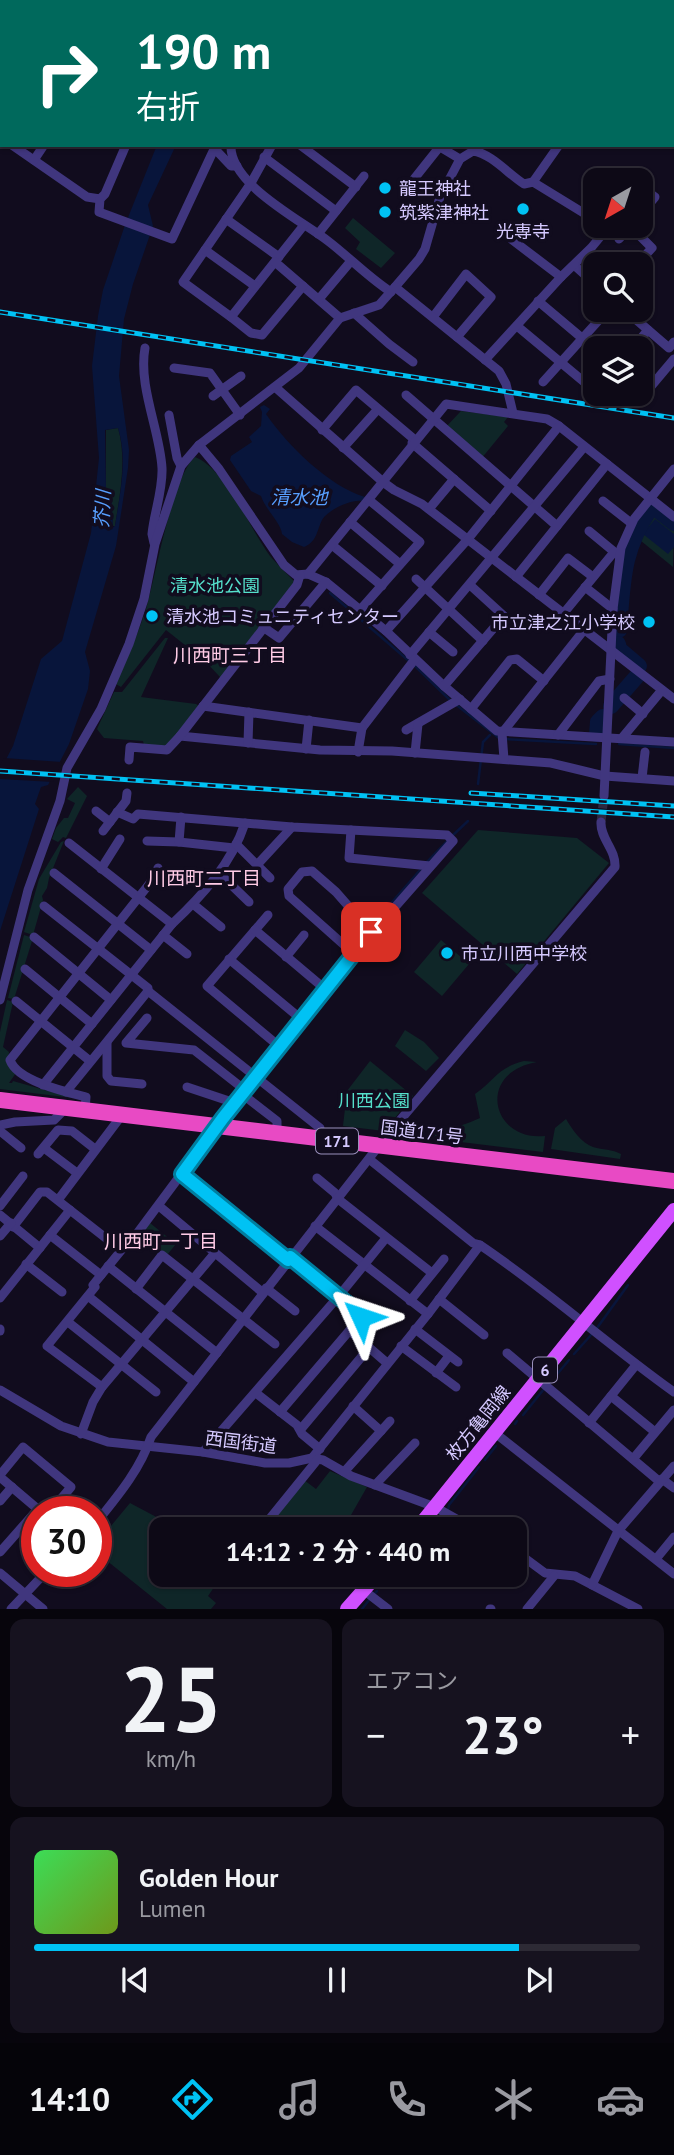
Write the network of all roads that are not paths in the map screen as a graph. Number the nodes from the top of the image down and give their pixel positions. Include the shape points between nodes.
1 (15, 147) edge
2 (43, 147) edge
3 (125, 147) edge
4 (215, 147) edge
5 (231, 147) edge
6 (271, 147) edge
7 (303, 147) edge
8 (439, 147) edge
9 (442, 147) edge
10 (558, 147) edge
11 (264, 157) junction
12 (460, 159) junction
13 (34, 160) junction
14 (237, 166) junction
15 (364, 176) dead end
16 (533, 182) junction
17 (251, 183) junction
18 (356, 187) junction
19 (405, 189) dead end
20 (100, 200) junction
21 (336, 211) junction
22 (583, 213) edge
23 (226, 219) junction
24 (304, 225) junction
25 (318, 234) junction
26 (598, 238) edge
27 (642, 238) edge
28 (511, 239) dead end
29 (205, 250) junction
30 (648, 252) edge
31 (277, 259) junction
32 (351, 261) junction
33 (575, 266) junction
34 (583, 273) edge
35 (561, 276) junction
36 (256, 286) junction
37 (303, 286) junction
38 (393, 290) junction
39 (319, 299) junction
40 (538, 301) junction
41 (354, 313) junction
42 (231, 317) junction
43 (433, 317) junction
44 (340, 318) junction
45 (597, 322) edge
46 (639, 322) edge
47 (517, 326) junction
48 (648, 330) junction
49 (643, 336) edge
50 (457, 337) junction
51 (582, 338) junction
52 (145, 348) dead end
53 (672, 348) edge
54 (674, 359) edge
55 (485, 360) junction
56 (413, 362) dead end
57 (560, 362) junction
58 (178, 371) dead end
59 (240, 376) dead end
60 (583, 381) edge
61 (544, 382) dead end
62 (653, 384) edge
63 (275, 387) junction
64 (222, 389) junction
65 (405, 394) dead end
66 (213, 396) dead end
67 (378, 409) junction
68 (513, 413) junction
69 (169, 415) dead end
70 (240, 415) junction
71 (432, 419) junction
72 (559, 426) junction
73 (322, 430) junction
74 (413, 442) junction
75 (199, 445) junction
76 (584, 447) junction
77 (343, 449) junction
78 (607, 464) junction
79 (181, 466) junction
80 (674, 469) edge
81 (454, 479) junction
82 (383, 482) junction
83 (511, 486) junction
84 (650, 498) junction
85 (369, 500) junction
86 (603, 501) dead end
87 (535, 507) junction
88 (429, 509) junction
89 (491, 510) junction
90 (674, 517) edge
91 (350, 522) junction
92 (631, 523) junction
93 (557, 526) junction
94 (589, 531) dead end
95 (468, 539) junction
96 (155, 544) junction
97 (332, 545) junction
98 (617, 554) junction
99 (492, 559) junction
100 (401, 564) junction
101 (304, 575) junction
102 (516, 577) junction
103 (593, 578) junction
104 (416, 579) dead end
105 (326, 582) junction
106 (470, 585) junction
107 (382, 586) junction
108 (586, 587) junction
109 (425, 588) junction
110 (539, 595) junction
111 (449, 609) junction
112 (613, 609) junction
113 (360, 610) junction
114 (563, 614) junction
115 (263, 627) junction
116 (584, 630) junction
117 (386, 631) junction
118 (429, 632) junction
119 (483, 641) junction
120 (611, 650) junction
121 (453, 652) dead end
122 (412, 660) junction
123 (610, 679) junction
124 (544, 681) junction
125 (444, 686) junction
126 (662, 690) junction
127 (624, 698) dead end
128 (460, 699) junction
129 (674, 699) edge
130 (203, 706) junction
131 (471, 709) junction
132 (249, 712) junction
133 (643, 714) junction
134 (309, 720) junction
135 (418, 724) junction
136 (362, 727) junction
137 (406, 730) dead end
138 (502, 733) junction
139 (558, 735) junction
140 (180, 736) junction
141 (606, 737) junction
142 (622, 738) junction
143 (674, 742) edge
144 (248, 743) junction
145 (306, 749) junction
146 (358, 751) junction
147 (645, 752) dead end
148 (415, 753) junction
149 (504, 759) junction
150 (129, 760) dead end
151 (605, 776) junction
152 (642, 778) junction
153 (674, 781) edge
154 (127, 793) dead end
155 (604, 796) tunnel mouth
156 (96, 811) dead end
157 (117, 812) junction
158 (181, 817) junction
159 (110, 821) junction
160 (601, 822) tunnel mouth
161 (245, 823) junction
162 (292, 827) junction
163 (351, 830) junction
164 (103, 831) dead end
165 (120, 839) dead end
166 (147, 841) dead end
167 (179, 842) junction
168 (69, 843) dead end
169 (235, 846) junction
170 (257, 865) junction
171 (430, 866) junction
172 (158, 868) dead end
173 (101, 869) junction
174 (54, 873) dead end
175 (219, 873) junction
176 (270, 878) dead end
177 (138, 898) junction
178 (249, 902) dead end
179 (193, 904) junction
180 (44, 906) dead end
181 (268, 915) dead end
182 (118, 923) junction
183 (172, 924) junction
184 (221, 926) dead end
185 (255, 930) junction
186 (371, 932) junction
187 (163, 935) junction
188 (304, 935) dead end
189 (34, 937) dead end
190 (98, 948) junction
191 (151, 950) junction
192 (353, 953) junction
193 (187, 954) dead end
194 (286, 957) junction
195 (229, 959) junction
196 (25, 970) dead end
197 (78, 973) junction
198 (132, 975) junction
199 (324, 989) junction
200 (148, 991) junction
201 (59, 997) junction
202 (0, 1000) edge
203 (111, 1000) junction
204 (16, 1001) dead end
205 (147, 1018) dead end
206 (301, 1019) junction
207 (40, 1021) junction
208 (92, 1024) junction
209 (107, 1043) junction
210 (277, 1045) junction
211 (73, 1048) junction
212 (91, 1061) junction
213 (107, 1064) junction
214 (256, 1076) junction
215 (142, 1084) dead end
216 (43, 1085) junction
217 (187, 1087) dead end
218 (244, 1092) junction
219 (0, 1100) edge
220 (66, 1100) junction
221 (235, 1103) junction
222 (122, 1115) junction
223 (0, 1125) edge
224 (217, 1126) junction
225 (0, 1131) edge
226 (277, 1134) junction
227 (319, 1139) junction
228 (21, 1148) dead end
229 (95, 1149) junction
230 (374, 1153) junction
231 (77, 1173) junction
232 (182, 1174) junction
233 (23, 1177) dead end
234 (317, 1178) dead end
235 (674, 1181) edge
236 (338, 1199) junction
237 (58, 1200) junction
238 (0, 1206) edge
239 (159, 1206) junction
240 (70, 1210) junction
241 (674, 1210) edge
242 (0, 1214) edge
243 (12, 1225) junction
244 (316, 1226) junction
245 (50, 1235) junction
246 (0, 1236) edge
247 (386, 1238) junction
248 (480, 1245) junction
249 (40, 1248) junction
250 (121, 1250) junction
251 (215, 1253) junction
252 (289, 1259) junction
253 (444, 1259) dead end
254 (26, 1264) junction
255 (364, 1265) junction
256 (108, 1266) junction
257 (432, 1273) junction
258 (101, 1275) junction
259 (193, 1279) junction
260 (136, 1289) junction
261 (264, 1290) junction
262 (62, 1292) dead end
263 (88, 1296) junction
264 (338, 1297) junction
265 (0, 1298) edge
266 (439, 1299) junction
267 (410, 1301) junction
268 (295, 1311) dead end
269 (166, 1313) junction
270 (428, 1314) junction
271 (243, 1318) junction
272 (68, 1322) junction
273 (583, 1323) junction
274 (415, 1329) junction
275 (350, 1331) junction
276 (484, 1335) dead end
277 (143, 1341) junction
278 (275, 1344) dead end
279 (401, 1346) junction
280 (369, 1348) junction
281 (217, 1353) junction
282 (508, 1353) dead end
283 (449, 1356) junction
284 (458, 1362) dead end
285 (387, 1363) junction
286 (121, 1365) junction
287 (636, 1365) junction
288 (436, 1373) junction
289 (538, 1379) junction
290 (194, 1382) junction
291 (102, 1387) junction
292 (456, 1387) dead end
293 (4, 1392) edge
294 (156, 1392) dead end
295 (674, 1392) edge
296 (256, 1393) junction
297 (611, 1396) junction
298 (0, 1404) edge
299 (354, 1406) junction
300 (674, 1410) edge
301 (281, 1412) junction
302 (390, 1421) dead end
303 (589, 1423) junction
304 (301, 1429) junction
305 (381, 1431) junction
306 (655, 1432) junction
307 (495, 1433) junction
308 (81, 1434) junction
309 (415, 1443) dead end
310 (148, 1447) junction
311 (320, 1449) junction
312 (203, 1452) junction
313 (315, 1458) junction
314 (633, 1459) junction
315 (674, 1466) edge
316 (344, 1472) junction
317 (0, 1476) edge
318 (661, 1480) junction
319 (375, 1485) junction
320 (12, 1487) junction
321 (674, 1488) edge
322 (23, 1496) edge
323 (63, 1496) edge
324 (0, 1501) edge
325 (112, 1503) edge
326 (435, 1507) junction
327 (271, 1517) edge
328 (427, 1517) edge
329 (452, 1517) edge
330 (21, 1530) edge
331 (618, 1531) junction
332 (674, 1537) edge
333 (0, 1552) edge
334 (656, 1559) junction
335 (527, 1560) edge
336 (0, 1573) edge
337 (674, 1574) edge
338 (554, 1576) junction
339 (592, 1585) junction
340 (30, 1587) edge
341 (361, 1587) edge
342 (364, 1589) junction
343 (24, 1593) junction
344 (11, 1609) edge
345 (43, 1609) edge
346 (347, 1609) edge
347 (388, 1609) edge
348 (527, 1609) edge
349 (638, 1609) edge

1 - 13 street
2 - 13 street
3 - 20 street
4 - 14 street via 231,166
4 - 20 street via 172,239 99,212
5 - 14 street
6 - 11 street
7 - 18 street
8 - 19 street
9 - 12 street
10 - 16 street
11 - 17 street
11 - 21 street
12 - 16 street via 473,151 483,153 524,184
12 - 38 street via 440,197 425,249
13 - 20 street via 87,197
14 - 17 street
15 - 18 street
16 - 22 street
17 - 23 street
17 - 24 street
18 - 21 street
21 - 25 street
23 - 29 street
23 - 31 street
24 - 25 street
24 - 31 street
25 - 32 street
26 - 33 street
27 - 30 street via 652,248
28 - 35 street
29 - 36 street
29 - 42 street via 183,282
31 - 36 street
31 - 37 street
32 - 38 street
32 - 39 street
33 - 34 street
33 - 35 street
35 - 40 street
36 - 42 street
37 - 39 street
37 - 42 street via 262,335 251,333
38 - 41 street via 379,305
38 - 43 street
39 - 44 street
40 - 47 street
40 - 51 street
41 - 44 street
41 - 56 street
43 - 50 street
43 - 50 street via 466,274 491,297
44 - 63 street via 299,368
45 - 51 street
46 - 48 street
47 - 55 street
47 - 57 street
48 - 49 street
48 - 53 street
50 - 55 street
51 - 57 street
52 - 96 street via 149,408 162,467 152,534
54 - 62 street
55 - 68 street via 504,377
57 - 60 street
57 - 61 street
58 - 64 street via 210,373
59 - 64 street
63 - 70 street
63 - 73 street
64 - 66 street
64 - 70 street
65 - 71 street
67 - 73 street via 356,390
67 - 74 street
67 - 77 street
68 - 71 street via 446,404
68 - 72 street
69 - 79 street
70 - 75 street
71 - 74 street
71 - 83 street
72 - 76 street
72 - 83 street
73 - 77 street
74 - 81 street
74 - 82 street
75 - 79 street
75 - 101 street via 280,560 292,573
76 - 78 street
76 - 87 street
77 - 82 street
78 - 84 street
78 - 93 street
79 - 96 street
80 - 84 street
81 - 88 street
81 - 89 street
82 - 85 street
82 - 88 street
83 - 87 street
83 - 89 street
84 - 90 street
84 - 92 street
85 - 91 street
85 - 100 street via 420,542
86 - 92 street
87 - 93 street
87 - 99 street
88 - 95 street
89 - 95 street
91 - 97 street
91 - 100 street
92 - 98 street
93 - 102 street
94 - 98 street
95 - 99 street
95 - 109 street
96 - 202 street via 129,644 101,709 66,768
97 - 101 street
97 - 107 street
98 - 103 street
98 - 112 street
99 - 102 street
99 - 106 street
100 - 107 street
101 - 105 street
101 - 115 street
102 - 110 street
103 - 108 street
103 - 110 street via 568,558
104 - 109 street
105 - 113 street
105 - 115 street via 279,638
106 - 111 street
106 - 119 street via 504,616
107 - 113 street
108 - 112 street
108 - 114 street
109 - 111 street
109 - 117 street
110 - 114 street
111 - 118 street
111 - 119 street
112 - 120 street
113 - 117 street
114 - 116 street
115 - 130 street
116 - 120 street
116 - 124 street
117 - 122 street
118 - 121 street
118 - 122 street
119 - 125 street
120 - 123 street
120 - 126 street
122 - 125 street
122 - 136 street
123 - 139 street via 598,681
123 - 141 street
124 - 131 street via 517,659 510,660
124 - 138 street
125 - 128 street
126 - 129 street
126 - 133 street
127 - 133 street
128 - 131 street
128 - 135 street
130 - 132 street
130 - 140 street
131 - 138 street
132 - 134 street
132 - 144 street
133 - 142 street
134 - 136 street
134 - 145 street
135 - 137 street
135 - 148 street
136 - 146 street
138 - 139 street
138 - 149 street
139 - 141 street
140 - 144 street
140 - 150 street via 167,750 130,747
141 - 142 street
141 - 151 street
142 - 143 street
144 - 145 street
145 - 146 street
146 - 148 street
147 - 152 street
148 - 149 street
149 - 151 street via 551,763
151 - 152 street
151 - 155 street
152 - 153 street
154 - 157 street
156 - 159 street
157 - 158 street via 133,819 138,814
157 - 159 street
158 - 161 street
158 - 167 street
159 - 164 street
160 - 230 street via 600,830 616,857 615,867
161 - 162 street
161 - 169 street
162 - 163 street
162 - 170 street
163 - 171 street via 349,858
163 - 171 street via 447,835 453,841
165 - 173 street
166 - 167 street
167 - 169 street
168 - 173 street
169 - 170 street
169 - 175 street
170 - 176 street
171 - 186 street
172 - 177 street
173 - 177 street
174 - 182 street
175 - 178 street
175 - 179 street
177 - 182 street
177 - 183 street
179 - 183 street
179 - 184 street
180 - 190 street
181 - 185 street
182 - 190 street
182 - 191 street
183 - 187 street
185 - 194 street
185 - 195 street
186 - 192 street
186 - 192 street via 312,871 302,872 288,888 289,896
187 - 191 street
187 - 193 street
188 - 194 street
189 - 197 street
190 - 197 street
190 - 198 street
191 - 198 street
192 - 199 street
194 - 199 street
195 - 206 street
195 - 210 street via 207,986
196 - 201 street
197 - 201 street
197 - 203 street
198 - 200 street
198 - 203 street
199 - 206 street
200 - 209 street
200 - 214 street
201 - 207 street
201 - 208 street
203 - 208 street
204 - 207 street
205 - 218 street via 126,1043 194,1050
206 - 210 street
207 - 211 street
207 - 216 street via 10,1060 13,1067
208 - 211 street
209 - 212 street
209 - 213 street
210 - 214 street
211 - 212 street
211 - 216 street
212 - 213 street
212 - 220 street
213 - 215 street via 111,1081
214 - 218 street
214 - 227 street via 320,1128
216 - 220 street
217 - 221 street
218 - 221 street
218 - 226 street via 277,1121
219 - 220 highway, 国道171号 / 171
220 - 222 highway, 国道171号 / 171 via 85,1110
220 - 223 street via 54,1120
221 - 224 street
222 - 224 highway, 国道171号 / 171
222 - 229 street
224 - 226 highway, 国道171号 / 171
224 - 232 street
225 - 228 street
226 - 227 highway, 国道171号 / 171
227 - 230 highway, 国道171号 / 171
229 - 231 street
229 - 231 street via 72,1131 58,1130 41,1151
230 - 235 highway, 国道171号 / 171
230 - 236 street
230 - 248 street
231 - 237 street
232 - 239 street
232 - 252 street
233 - 238 street
234 - 236 street
236 - 244 street
236 - 247 street
237 - 240 street
237 - 243 street via 40,1192
239 - 250 street
239 - 251 street
240 - 245 street
240 - 250 street
241 - 273 main road, 枚方亀岡線 / 6
242 - 243 street
243 - 246 street
243 - 249 street
244 - 252 street
244 - 255 street
245 - 249 street
245 - 258 street
247 - 255 street
247 - 257 street
248 - 266 street
248 - 273 street
249 - 254 street
250 - 256 street
251 - 259 street
251 - 261 street
252 - 261 street
252 - 264 street
253 - 257 street
254 - 262 street
254 - 265 street
255 - 264 street
255 - 267 street
256 - 258 street
256 - 260 street
257 - 267 street
258 - 263 street
259 - 260 street via 162,1255
259 - 269 street
259 - 271 street
260 - 269 street
261 - 268 street
261 - 271 street
263 - 272 street
263 - 277 street
264 - 275 street via 360,1314
264 - 296 street
266 - 270 street
266 - 276 street
267 - 270 street
269 - 277 street
269 - 281 street
270 - 274 street
271 - 278 street
271 - 281 street
272 - 286 street
272 - 291 street via 47,1346
273 - 287 street
273 - 289 main road, 枚方亀岡線 / 6
274 - 279 street
274 - 283 street
275 - 280 street
275 - 301 street
277 - 286 street
277 - 290 street
279 - 285 street
279 - 288 street
280 - 285 street
280 - 304 street
281 - 290 street
282 - 289 street
283 - 284 street
283 - 288 street
285 - 299 street
286 - 291 street
286 - 294 street
287 - 295 street
287 - 297 street
288 - 292 street
289 - 303 street
289 - 307 main road, 枚方亀岡線 / 6
290 - 310 street
291 - 308 street
293 - 298 street
293 - 308 street, 西国街道
296 - 301 street
296 - 312 street
297 - 303 street
297 - 306 street
299 - 305 street
299 - 311 street
300 - 306 street
301 - 304 street
302 - 305 street
303 - 314 street
304 - 311 street
305 - 316 street
306 - 314 street
307 - 326 main road, 枚方亀岡線 / 6
307 - 331 street
308 - 310 street, 西国街道
309 - 319 street
310 - 312 street, 西国街道
310 - 325 street
311 - 313 street
312 - 313 street, 西国街道 via 271,1464
313 - 316 street
313 - 327 street
314 - 318 street
315 - 318 street
316 - 319 street
317 - 320 street
317 - 323 street via 23,1447 71,1487
318 - 321 street
318 - 331 street
319 - 326 street
320 - 322 street
320 - 324 street
326 - 328 main road, 枚方亀岡線 / 6
326 - 329 street
330 - 333 street
331 - 334 street
331 - 339 street
332 - 334 street
334 - 337 street
335 - 338 street
336 - 343 street
338 - 339 street via 575,1576
338 - 348 street
339 - 349 street
340 - 343 street
341 - 342 street
342 - 346 main road
342 - 347 street
343 - 344 street
343 - 345 street

